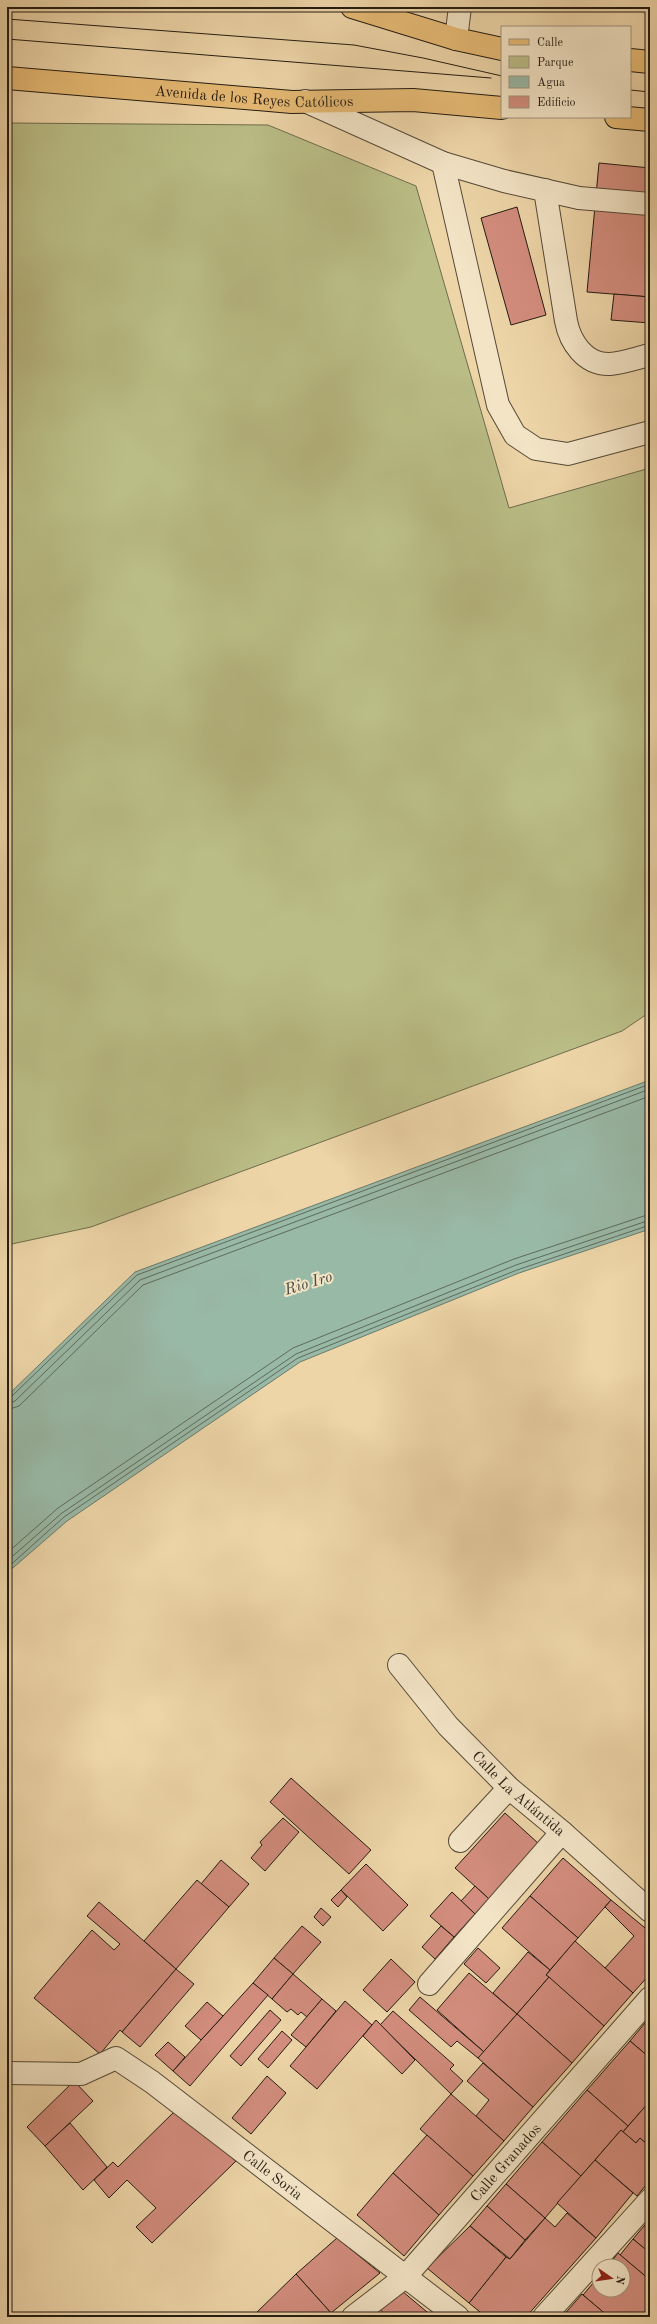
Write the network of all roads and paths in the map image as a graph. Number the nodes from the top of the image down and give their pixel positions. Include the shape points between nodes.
1 (352, 7) edge
2 (460, 7) edge
3 (456, 39) junction
4 (501, 49) edge
5 (631, 60) edge
6 (650, 62) edge
7 (7, 78) edge
8 (305, 101) junction
9 (501, 108) edge
10 (627, 118) edge
11 (650, 120) edge
12 (443, 163) junction
13 (545, 190) junction
14 (650, 204) edge
15 (650, 355) edge
16 (650, 432) edge
17 (399, 1665) dead end
18 (509, 1788) junction
19 (562, 1832) junction
20 (460, 1841) dead end
21 (650, 1911) edge
22 (429, 1984) dead end
23 (650, 1998) edge
24 (7, 2073) edge
25 (650, 2200) edge
26 (405, 2277) junction
27 (353, 2317) edge
28 (458, 2317) edge
29 (544, 2317) edge

1 - 3 main road
2 - 3 street
3 - 4 main road
5 - 6 main road
7 - 8 main road, Avenida de los Reyes Católicos via 284,102
8 - 9 main road, Avenida de los Reyes Católicos via 413,100
8 - 12 street
10 - 11 main road
12 - 13 street
12 - 16 street via 498,405 515,435 536,449 568,454
13 - 14 street via 579,198
13 - 15 street via 568,334 575,346 590,358 609,364
17 - 18 street, Calle La Atlántida via 448,1726
18 - 19 street, Calle La Atlántida
18 - 20 street
19 - 21 street, Calle La Atlántida
19 - 22 street
23 - 26 street, Calle Granados
24 - 26 street, Calle Soria via 81,2074 116,2058 152,2082
25 - 29 street
26 - 27 street, Calle Granados
26 - 28 street, Calle Soria

